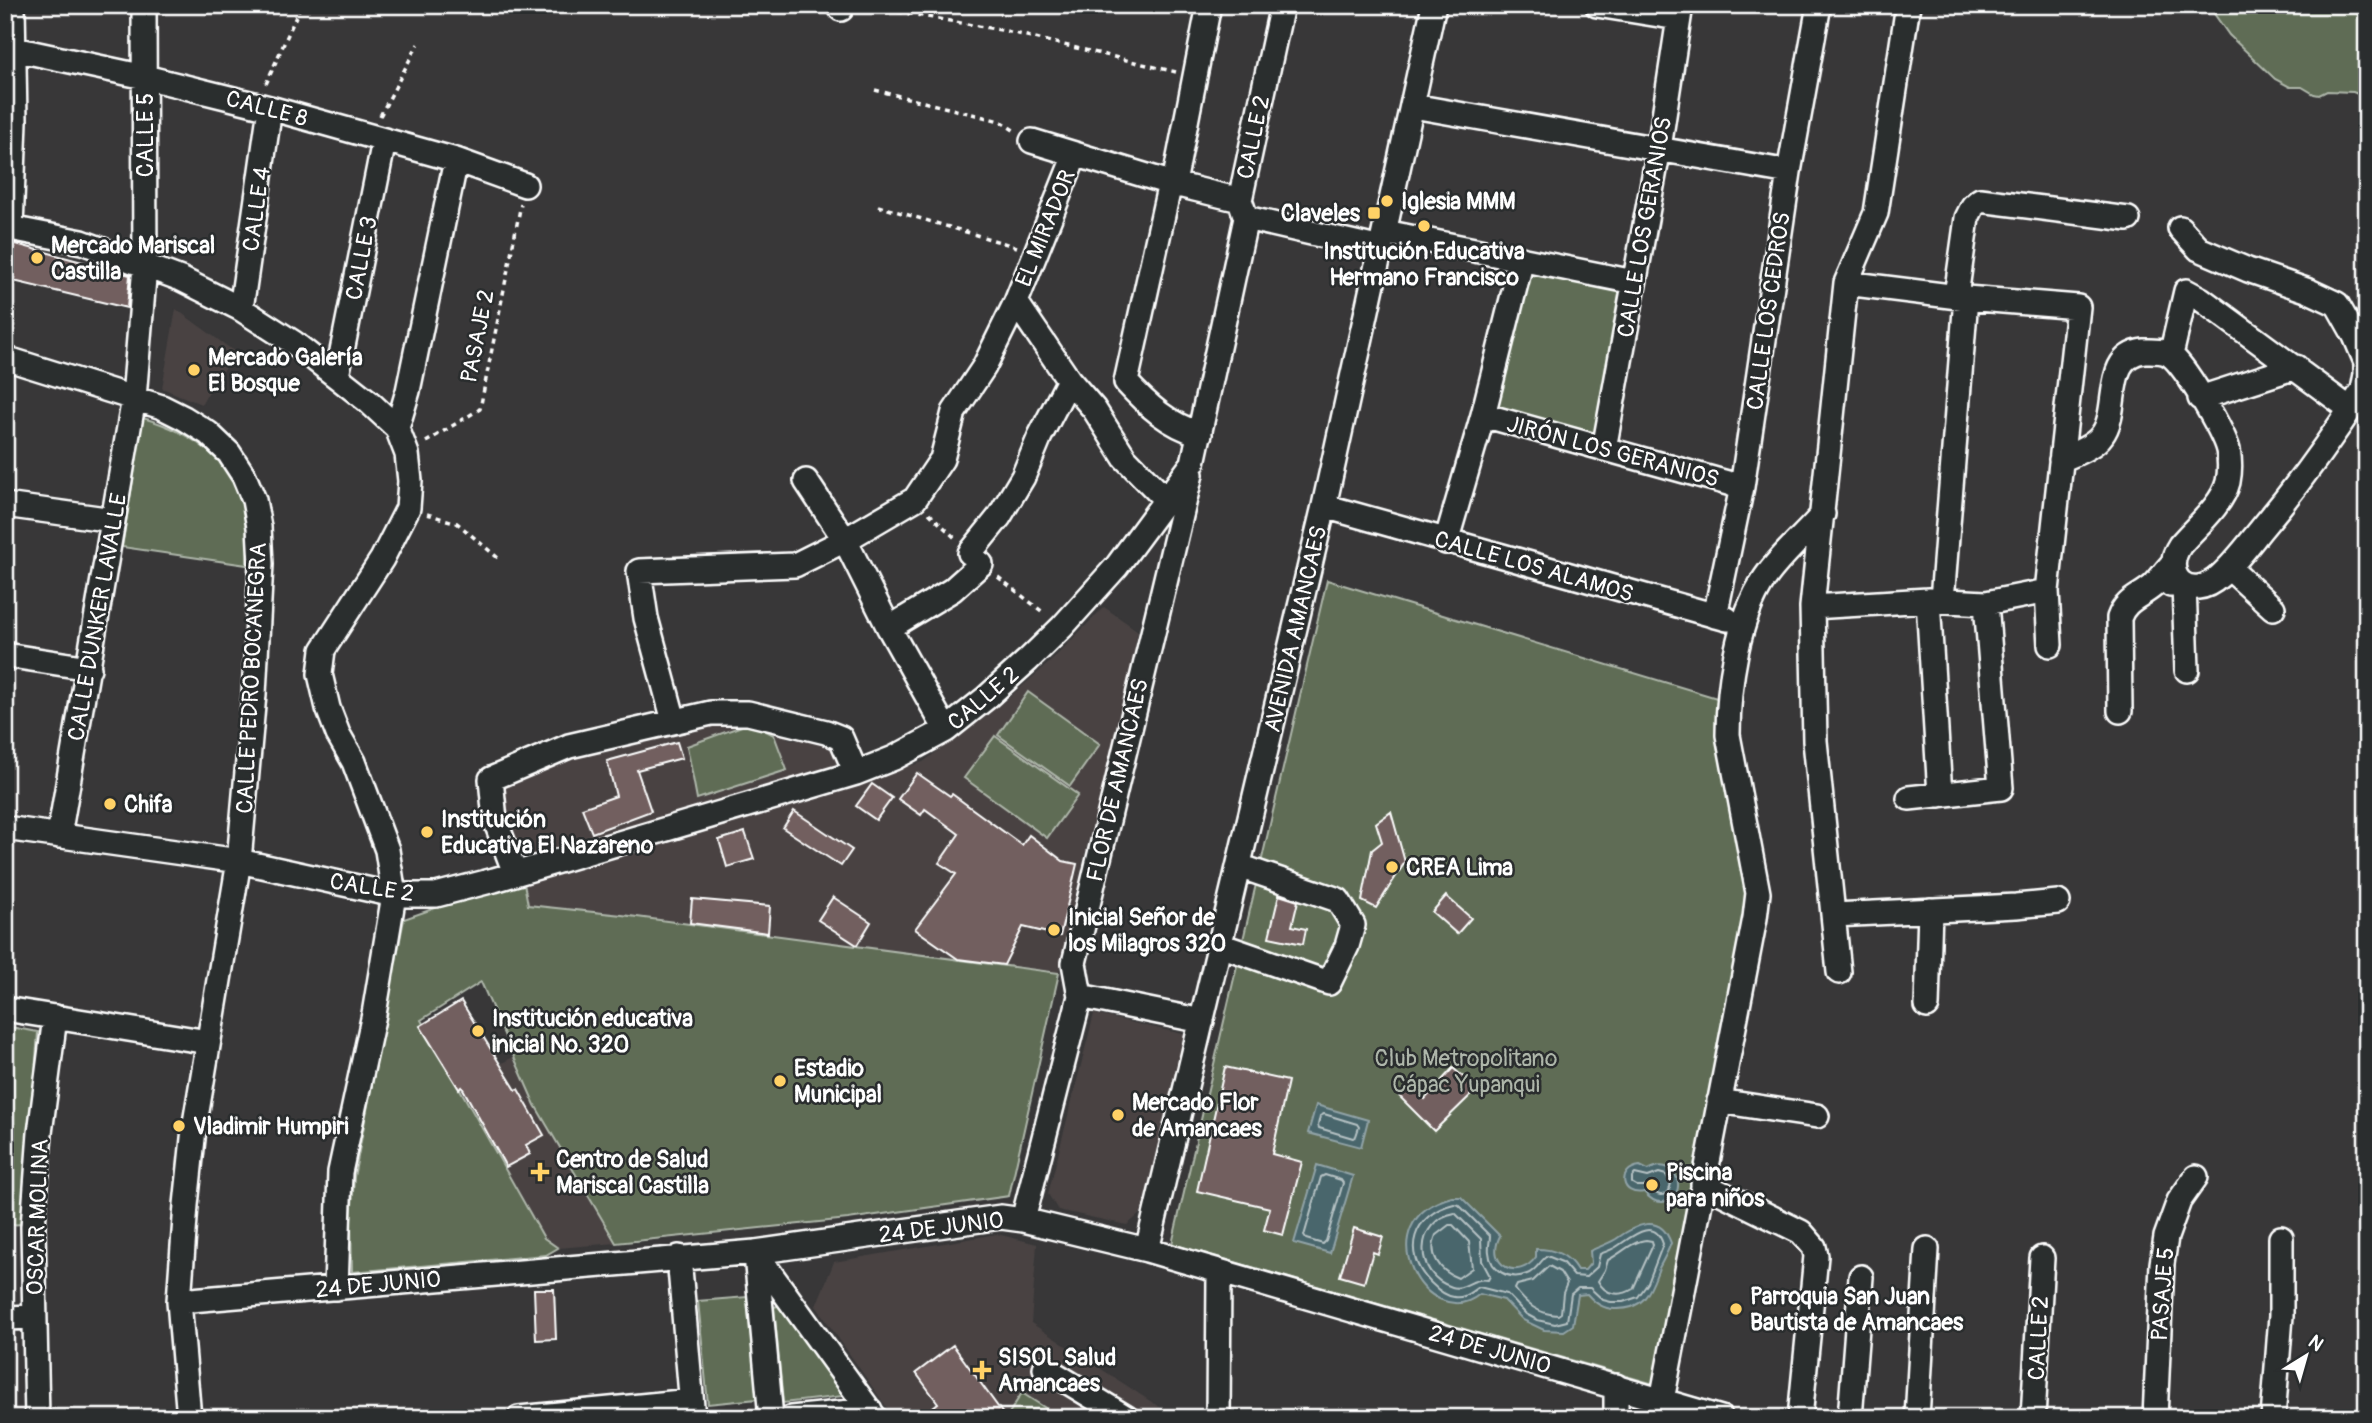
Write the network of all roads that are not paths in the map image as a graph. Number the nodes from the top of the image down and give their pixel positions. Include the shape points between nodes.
1 (13, 5) edge
2 (144, 5) edge
3 (1209, 5) edge
4 (1282, 5) edge
5 (1434, 5) edge
6 (1597, 5) edge
7 (1819, 5) edge
8 (1908, 5) edge
9 (1679, 12) edge
10 (9, 48) edge
11 (145, 77) junction
12 (263, 106) junction
13 (1413, 106) junction
14 (377, 139) junction
15 (1032, 141) road end
16 (1659, 148) junction
17 (1075, 155) junction
18 (456, 160) junction
19 (1789, 172) junction
20 (1172, 183) junction
21 (525, 185) road end
22 (1243, 209) junction
23 (2128, 219) dead end
24 (8, 227) edge
25 (2180, 228) dead end
26 (1383, 240) junction
27 (1522, 259) junction
28 (145, 265) junction
29 (1634, 282) junction
30 (1846, 283) junction
31 (1961, 297) junction
32 (1016, 302) junction
33 (241, 309) junction
34 (2171, 355) junction
35 (5, 358) edge
36 (2296, 367) junction
37 (337, 376) junction
38 (1069, 380) junction
39 (134, 398) junction
40 (2200, 398) junction
41 (2350, 409) junction
42 (1483, 415) junction
43 (397, 428) junction
44 (1200, 435) junction
45 (1604, 449) junction
46 (2061, 460) junction
47 (1193, 463) junction
48 (806, 481) dead end
49 (1742, 486) junction
50 (1166, 500) junction
51 (5, 505) edge
52 (1324, 506) junction
53 (1823, 514) junction
54 (113, 520) junction
55 (845, 540) junction
56 (1446, 542) junction
57 (2173, 563) junction
58 (2229, 568) junction
59 (1766, 577) junction
60 (1814, 578) junction
61 (2184, 585) junction
62 (2152, 586) junction
63 (2047, 591) junction
64 (1936, 600) junction
65 (1986, 603) junction
66 (1811, 607) junction
67 (2273, 608) dead end
68 (1715, 616) junction
69 (1744, 624) junction
70 (889, 628) junction
71 (2050, 645) dead end
72 (5, 655) edge
73 (89, 668) junction
74 (2187, 670) dead end
75 (2120, 711) dead end
76 (674, 720) junction
77 (946, 730) junction
78 (856, 773) junction
79 (1940, 795) junction
80 (1909, 799) dead end
81 (5, 828) edge
82 (59, 836) junction
83 (239, 861) junction
84 (1239, 866) junction
85 (515, 873) junction
86 (394, 895) junction
87 (2058, 902) dead end
88 (1930, 910) junction
89 (1834, 915) junction
90 (1220, 945) junction
91 (1839, 972) dead end
92 (1080, 996) junction
93 (1927, 1006) dead end
94 (5, 1009) edge
95 (55, 1017) junction
96 (1202, 1021) junction
97 (208, 1042) junction
98 (1719, 1101) junction
99 (1817, 1116) dead end
100 (2196, 1177) dead end
101 (1703, 1184) junction
102 (1023, 1220) junction
103 (2281, 1238) dead end
104 (1927, 1249) dead end
105 (1147, 1250) junction
106 (755, 1252) junction
107 (679, 1257) junction
108 (2042, 1258) dead end
109 (1219, 1272) junction
110 (1861, 1277) dead end
111 (335, 1287) junction
112 (179, 1301) junction
113 (34, 1317) junction
114 (5, 1318) edge
115 (1045, 1368) dead end
116 (1616, 1386) junction
117 (1662, 1400) junction
118 (692, 1409) edge
119 (872, 1414) edge
120 (37, 1418) edge
121 (190, 1418) edge
122 (519, 1418) edge
123 (771, 1418) edge
124 (791, 1418) edge
125 (1127, 1418) edge
126 (1219, 1418) edge
127 (1616, 1418) edge
128 (1721, 1418) edge
129 (1800, 1418) edge
130 (1850, 1418) edge
131 (1917, 1418) edge
132 (2033, 1418) edge
133 (2155, 1418) edge
134 (2273, 1418) edge

1 - 10 street
2 - 11 street, CALLE 5
3 - 20 street
4 - 22 street, CALLE 2
5 - 13 street, AVENIDA AMANCAES
6 - 9 street
7 - 19 street, CALLE LOS CEDROS
8 - 30 street via 1876,213
9 - 16 street, CALLE LOS GERANIOS
10 - 11 street, CALLE 8
10 - 24 street via 15,121
11 - 12 street, CALLE 8
11 - 28 street, CALLE 5
12 - 14 street, CALLE 8
12 - 33 street, CALLE 4
13 - 16 street
13 - 26 street, AVENIDA AMANCAES
14 - 18 street, CALLE 8
14 - 37 street, CALLE 3
15 - 17 street
16 - 19 street
16 - 29 street, CALLE LOS GERANIOS
17 - 20 street
17 - 32 street, EL MIRADOR
18 - 21 street, CALLE 8
18 - 43 street
19 - 49 street, CALLE LOS CEDROS
20 - 22 street
20 - 44 street via 1126,382 1147,405 1182,429
22 - 26 street
22 - 44 street, CALLE 2
23 - 31 street via 1980,200 1967,218
24 - 28 street via 82,242
25 - 41 street via 2199,249 2337,304 2365,362 2366,380
26 - 27 street
26 - 52 street, AVENIDA AMANCAES
27 - 29 street
27 - 42 street
28 - 33 street
28 - 39 street, CALLE 5
29 - 45 street, CALLE LOS GERANIOS
30 - 31 street
30 - 53 street
31 - 46 street via 2078,307
31 - 64 street
32 - 38 street
32 - 55 street, EL MIRADOR via 984,367 954,412 942,459 932,476 915,499
33 - 37 street
34 - 36 street via 2186,291
34 - 40 street
34 - 46 street via 2158,351 2130,355 2120,365 2101,436
35 - 39 street, CALLE PEDRO BOCANEGRA
36 - 40 street
36 - 41 street
37 - 43 street
38 - 50 street via 1094,408 1125,458
38 - 70 street via 1023,477 952,590
39 - 54 street, CALLE DUNKER LAVALLE
39 - 83 street, CALLE PEDRO BOCANEGRA via 208,433 229,453 254,500 261,564
40 - 57 street via 2227,449 2228,481 2224,493 2175,552
41 - 58 street via 2298,484
42 - 45 street, JIRÓN LOS GERANIOS
42 - 56 street
43 - 86 street via 407,454 408,508 382,559 323,650 320,674 328,708 387,850
44 - 47 street, CALLE 2
45 - 49 street, JIRÓN LOS GERANIOS
46 - 63 street
47 - 50 street, CALLE 2
47 - 92 street, FLOR DE AMANCAES via 1074,963
48 - 55 street
49 - 68 street, CALLE LOS CEDROS
50 - 77 street, CALLE 2 via 1070,619
51 - 54 street
52 - 56 street, CALLE LOS ALAMOS
52 - 84 street, AVENIDA AMANCAES
53 - 59 street
53 - 60 street
54 - 73 street, CALLE DUNKER LAVALLE
55 - 70 street
55 - 76 street, EL MIRADOR via 795,565 639,570 646,618
56 - 68 street, CALLE LOS ALAMOS
57 - 61 street
57 - 62 street
58 - 61 street via 2204,588
58 - 67 street
59 - 60 street via 1792,568
59 - 69 street
60 - 66 street
61 - 62 street
61 - 74 street
62 - 75 street via 2128,602 2119,618
63 - 65 street
63 - 71 street
64 - 65 street
64 - 66 street
64 - 79 street
65 - 79 street via 2001,788
66 - 89 street via 1815,741
68 - 69 street, CALLE LOS ALAMOS
69 - 98 street via 1728,735 1758,893
70 - 77 street
72 - 73 street
73 - 82 street, CALLE DUNKER LAVALLE
76 - 78 street via 748,713 827,732 841,738
76 - 85 street via 569,747 491,779 495,820
77 - 78 street, CALLE 2
78 - 85 street, CALLE 2
79 - 80 street
81 - 82 street, CALLE 2
82 - 83 street, CALLE 2
83 - 86 street, CALLE 2
83 - 97 street, CALLE PEDRO BOCANEGRA
84 - 90 street, AVENIDA AMANCAES
84 - 90 street via 1338,900 1353,925 1329,983
85 - 86 street, CALLE 2 via 436,894
86 - 111 street via 341,1172
87 - 88 street
88 - 89 street
88 - 93 street
89 - 91 street
90 - 96 street, AVENIDA AMANCAES
92 - 96 street
92 - 102 street, FLOR DE AMANCAES
94 - 95 street
95 - 97 street
95 - 113 street, OSCAR MOLINA via 34,1213
96 - 105 street, AVENIDA AMANCAES
97 - 112 street, CALLE PEDRO BOCANEGRA via 192,1142
98 - 99 street
98 - 101 street
100 - 133 street, PASAJE 5 via 2179,1201 2166,1237
101 - 117 street
101 - 129 street via 1801,1232 1814,1247
102 - 105 street, 24 DE JUNIO
102 - 106 street, 24 DE JUNIO via 1001,1217
103 - 134 street
104 - 131 street
105 - 109 street, 24 DE JUNIO
106 - 107 street, 24 DE JUNIO
106 - 119 street
106 - 123 street
107 - 111 street, 24 DE JUNIO
107 - 118 street
108 - 132 street, CALLE 2
109 - 116 street, 24 DE JUNIO
109 - 126 street
110 - 130 street
111 - 112 street, 24 DE JUNIO
112 - 121 street, CALLE PEDRO BOCANEGRA
113 - 114 street
113 - 120 street, OSCAR MOLINA
115 - 125 street
116 - 117 street, 24 DE JUNIO
116 - 127 street
117 - 128 street, 24 DE JUNIO
118 - 122 street
119 - 124 street

